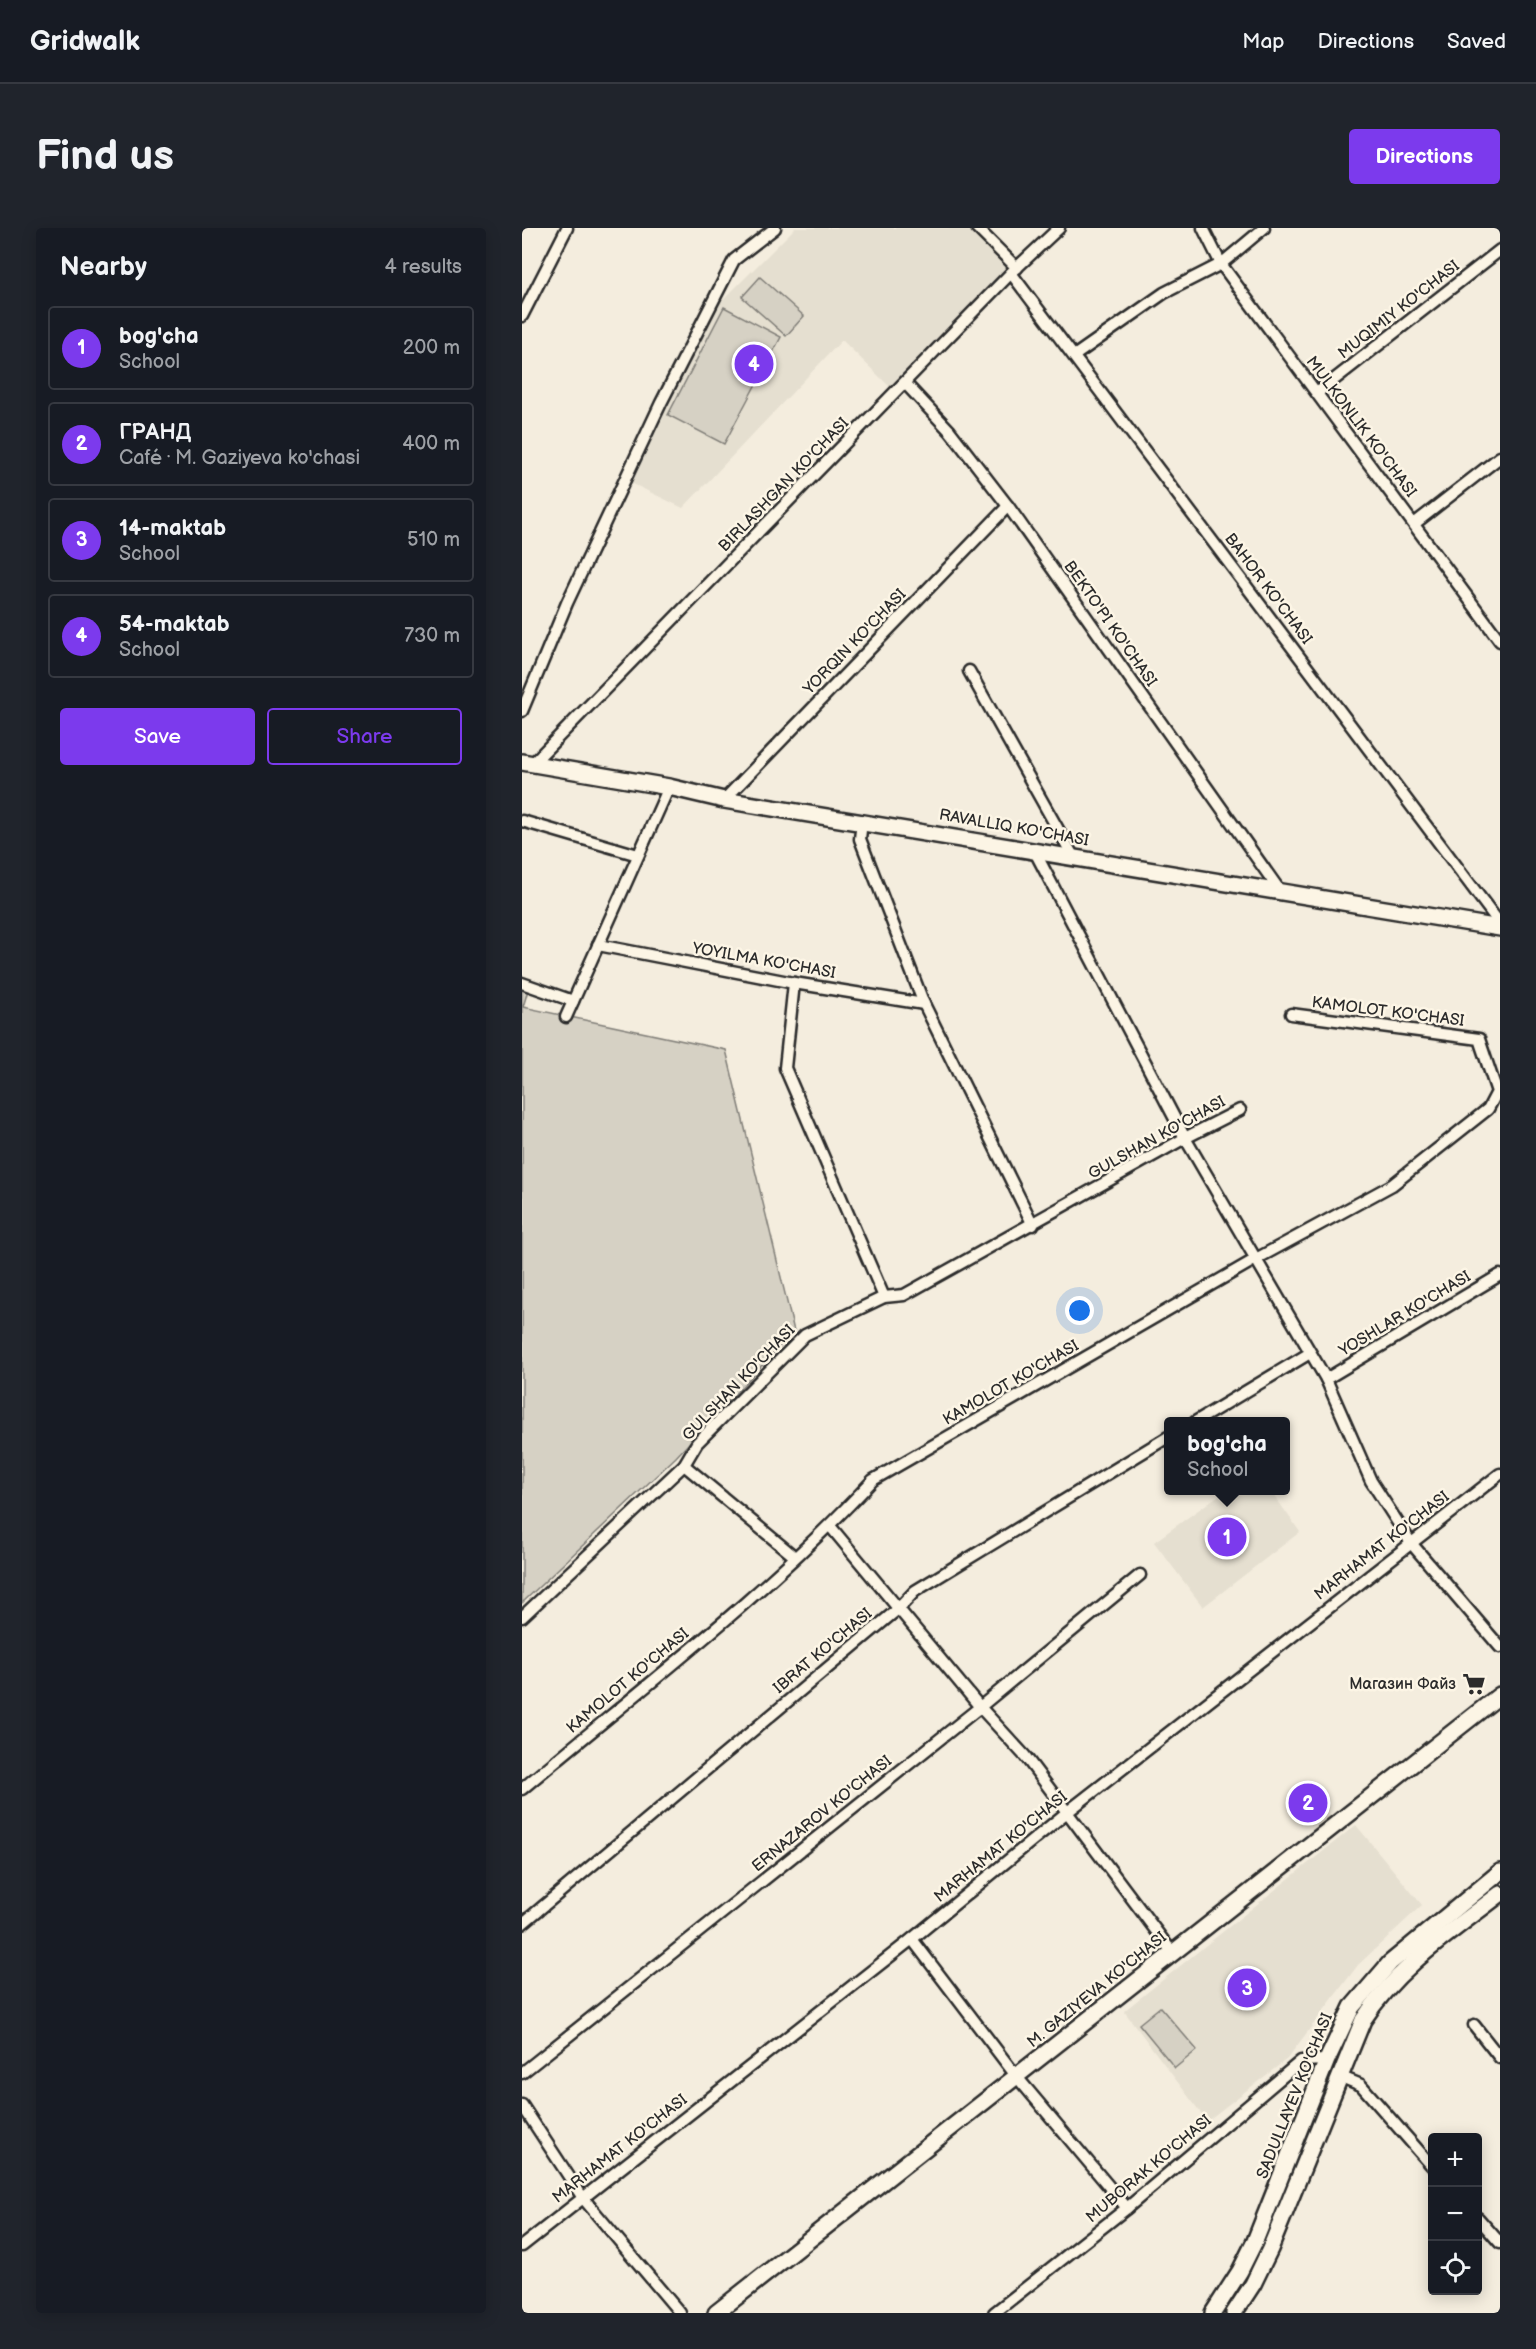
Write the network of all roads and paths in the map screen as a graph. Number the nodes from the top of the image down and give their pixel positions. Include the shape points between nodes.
1 (567, 228) edge
2 (775, 228) edge
3 (977, 228) edge
4 (1059, 228) edge
5 (1203, 228) edge
6 (1264, 228) edge
7 (1500, 250) edge
8 (1221, 264) junction
9 (1014, 270) junction
10 (522, 316) edge
11 (1074, 356) junction
12 (905, 383) junction
13 (1317, 393) junction
14 (1500, 457) edge
15 (1008, 506) junction
16 (1414, 524) junction
17 (1500, 641) edge
18 (969, 670) dead end
19 (522, 711) edge
20 (527, 763) edge
21 (669, 787) junction
22 (724, 800) junction
23 (862, 820) junction
24 (522, 821) edge
25 (1034, 850) junction
26 (638, 855) junction
27 (1072, 856) junction
28 (1280, 891) junction
29 (1500, 926) edge
30 (598, 945) junction
31 (794, 982) junction
32 (522, 983) edge
33 (573, 1001) junction
34 (924, 1004) junction
35 (1291, 1014) dead end
36 (566, 1017) dead end
37 (1498, 1092) edge
38 (1240, 1110) dead end
39 (1185, 1138) junction
40 (1033, 1225) junction
41 (1256, 1259) junction
42 (1500, 1275) edge
43 (884, 1297) junction
44 (1310, 1353) junction
45 (1326, 1378) junction
46 (1203, 1417) edge
47 (1164, 1439) edge
48 (684, 1466) junction
49 (1500, 1474) edge
50 (830, 1526) junction
51 (1411, 1543) junction
52 (795, 1557) junction
53 (1140, 1575) dead end
54 (898, 1609) junction
55 (522, 1617) edge
56 (1500, 1647) edge
57 (1500, 1695) edge
58 (980, 1707) junction
59 (522, 1789) edge
60 (1066, 1813) junction
61 (1500, 1872) edge
62 (1500, 1894) edge
63 (522, 1924) edge
64 (912, 1939) junction
65 (1172, 1952) junction
66 (1474, 2025) dead end
67 (1500, 2058) edge
68 (1327, 2060) junction
69 (522, 2073) edge
70 (1339, 2076) junction
71 (1017, 2077) junction
72 (522, 2105) edge
73 (1428, 2161) edge
74 (584, 2198) junction
75 (1127, 2208) junction
76 (1482, 2223) edge
77 (1500, 2243) edge
78 (522, 2246) edge
79 (680, 2313) edge
80 (716, 2313) edge
81 (994, 2313) edge
82 (1213, 2313) edge
83 (1234, 2313) edge

1 - 10 street
2 - 19 street via 734,260 586,561
3 - 9 street, BAHOR KO'CHASI
4 - 9 street, BIRLASHGAN KO'CHASI
5 - 8 street, MULKONLIK KO'CHASI
6 - 8 street
7 - 13 street, MUQIMIY KO'CHASI
8 - 11 street via 1164,292
8 - 13 street, MULKONLIK KO'CHASI
9 - 11 street, BAHOR KO'CHASI
9 - 12 street, BIRLASHGAN KO'CHASI
11 - 29 street, BAHOR KO'CHASI
12 - 15 street, BEKTO'PI KO'CHASI via 950,430
12 - 20 street, BIRLASHGAN KO'CHASI
13 - 16 street, MULKONLIK KO'CHASI
14 - 16 street
15 - 22 street, YORQIN KO'CHASI
15 - 28 street, BEKTO'PI KO'CHASI
16 - 17 street, MULKONLIK KO'CHASI
18 - 27 street
20 - 21 street, RAVALLIQ KO'CHASI
21 - 22 street, RAVALLIQ KO'CHASI
21 - 26 street
22 - 23 street, RAVALLIQ KO'CHASI
23 - 25 street, RAVALLIQ KO'CHASI
23 - 34 street via 860,839
24 - 26 street
25 - 27 street, RAVALLIQ KO'CHASI
25 - 39 street
26 - 30 street
27 - 28 street, RAVALLIQ KO'CHASI
28 - 29 street, RAVALLIQ KO'CHASI
30 - 31 street, YOYILMA KO'CHASI
30 - 33 street
31 - 34 street, YOYILMA KO'CHASI
31 - 43 street via 785,1068
32 - 33 street
33 - 36 street
34 - 40 street
35 - 37 street, KAMOLOT KO'CHASI via 1479,1039
37 - 41 street, KAMOLOT KO'CHASI via 1488,1109 1392,1185
38 - 39 street, GULSHAN KO'CHASI
39 - 40 street, GULSHAN KO'CHASI
39 - 41 street
40 - 43 street, GULSHAN KO'CHASI via 904,1295
41 - 44 street
41 - 50 street, KAMOLOT KO'CHASI via 873,1480
42 - 45 street, YOSHLAR KO'CHASI
43 - 48 street, GULSHAN KO'CHASI via 805,1335 697,1443
44 - 45 street
44 - 46 street
45 - 51 street via 1371,1481
47 - 54 street, IBRAT KO'CHASI via 915,1591
48 - 52 street
48 - 55 street, GULSHAN KO'CHASI
49 - 51 street, MARHAMAT KO'CHASI
50 - 52 street, KAMOLOT KO'CHASI
50 - 54 street
51 - 56 street
51 - 60 street, MARHAMAT KO'CHASI
52 - 59 street, KAMOLOT KO'CHASI
53 - 58 street, ERNAZAROV KO'CHASI
54 - 58 street
54 - 63 street, IBRAT KO'CHASI
57 - 65 street, M. GAZIYEVA KO'CHASI
58 - 60 street via 1024,1756
58 - 69 street, ERNAZAROV KO'CHASI
60 - 64 street, MARHAMAT KO'CHASI
60 - 65 street
61 - 68 street, SADULLAYEV KO'CHASI via 1418,1937 1376,1977 1352,2007
62 - 70 street via 1430,1948 1387,1988 1363,2020
64 - 71 street
64 - 74 street, MARHAMAT KO'CHASI
65 - 71 street, M. GAZIYEVA KO'CHASI
66 - 67 street
68 - 75 street, MUBORAK KO'CHASI via 1301,2061
68 - 82 street, SADULLAYEV KO'CHASI via 1255,2241
70 - 73 street via 1361,2085
70 - 83 street via 1270,2250
71 - 75 street
71 - 80 street, M. GAZIYEVA KO'CHASI
72 - 74 street
74 - 78 street, MARHAMAT KO'CHASI
74 - 79 street
75 - 81 street, MUBORAK KO'CHASI
76 - 77 street

